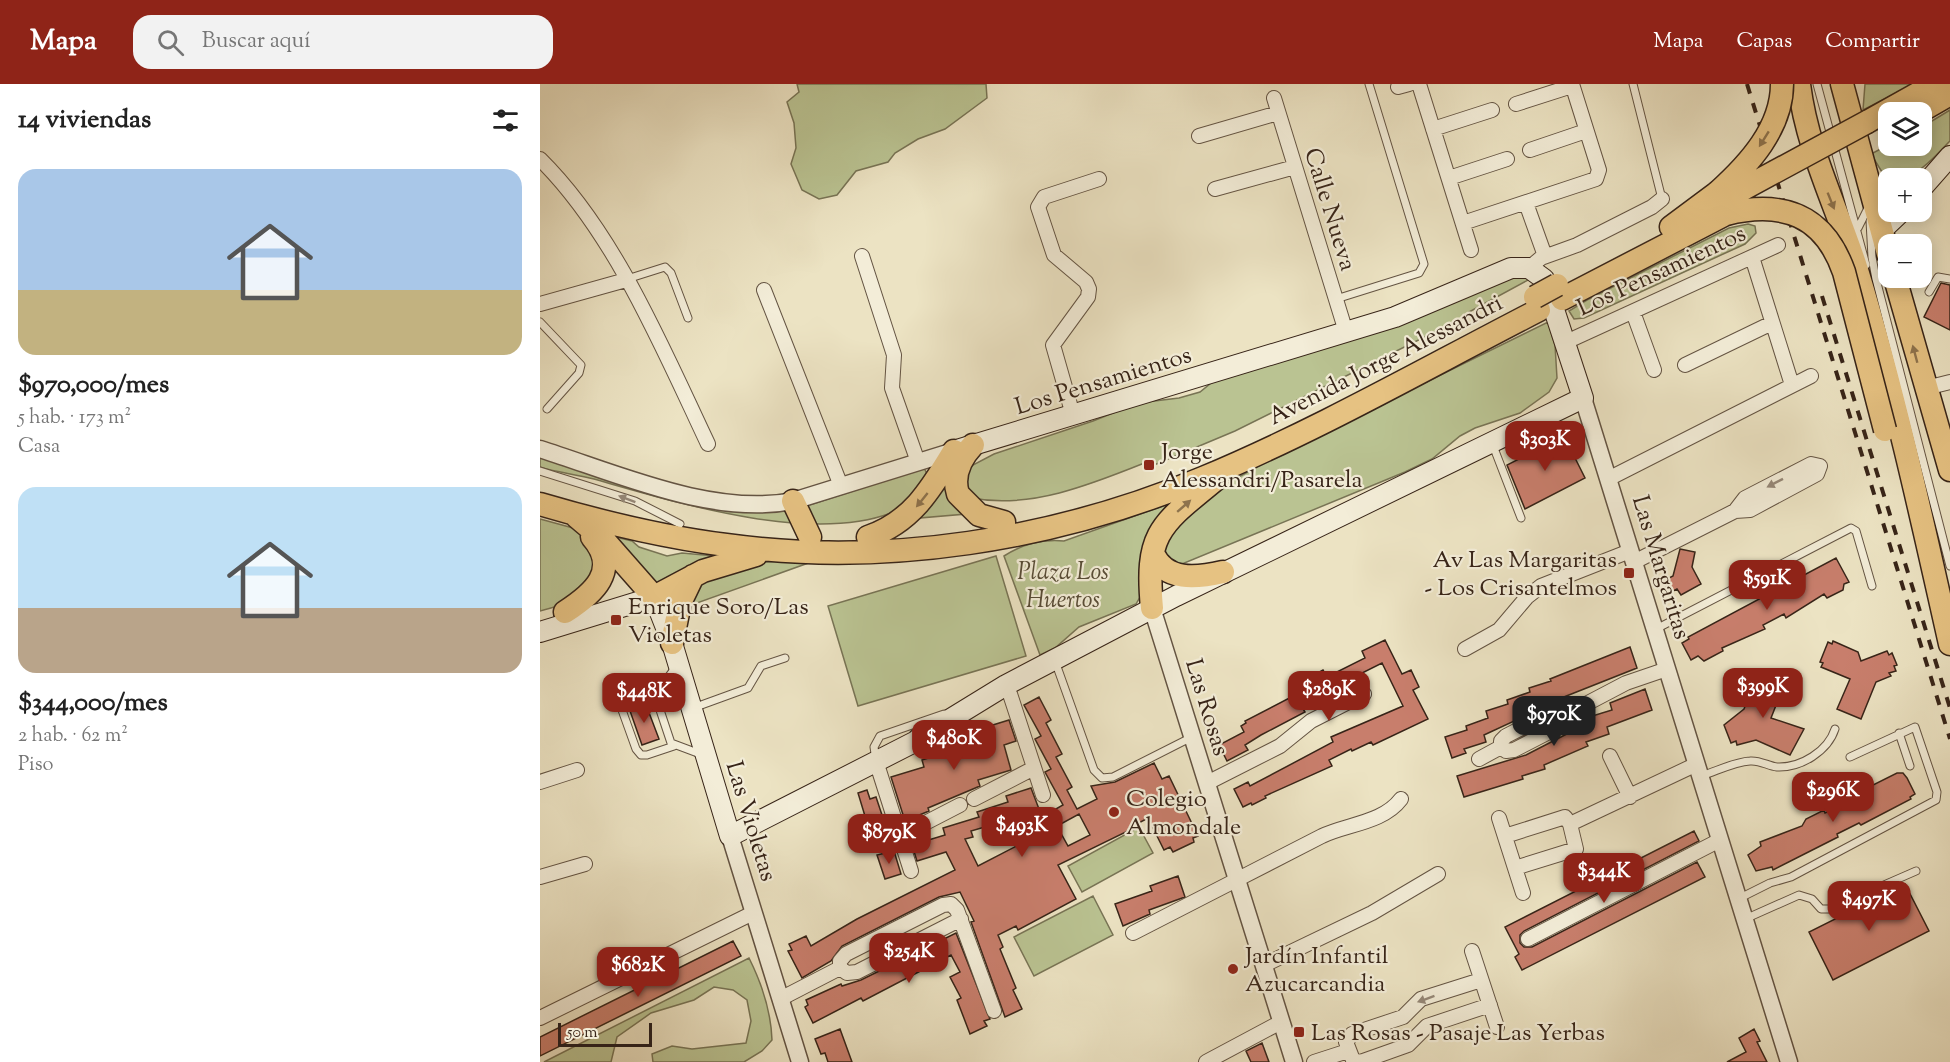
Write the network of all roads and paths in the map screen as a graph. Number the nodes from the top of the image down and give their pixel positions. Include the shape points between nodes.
1 (1369, 84) edge
2 (1419, 84) edge
3 (1633, 84) edge
4 (1782, 84) edge
5 (1799, 84) edge
6 (1817, 84) edge
7 (1842, 84) edge
8 (1935, 84) edge
9 (1572, 85) edge
10 (1950, 94) edge
11 (1274, 98) dead end
12 (1515, 104) dead end
13 (1932, 104) edge
14 (1492, 110) dead end
15 (1278, 113) junction
16 (1433, 129) junction
17 (1876, 129) edge
18 (1587, 131) junction
19 (1199, 136) dead end
20 (1530, 150) dead end
21 (1950, 156) edge
22 (540, 159) edge
23 (1507, 159) dead end
24 (1295, 167) junction
25 (1932, 175) edge
26 (1449, 177) junction
27 (1099, 179) dead end
28 (1215, 189) dead end
29 (1878, 193) edge
30 (1662, 199) joint
31 (1526, 202) junction
32 (1722, 202) junction
33 (1878, 202) edge
34 (1878, 206) edge
35 (1881, 222) edge
36 (1890, 222) edge
37 (1463, 223) junction
38 (1858, 229) junction
39 (1881, 231) junction
40 (1882, 234) edge
41 (1778, 245) dead end
42 (1471, 250) dead end
43 (862, 256) dead end
44 (1545, 256) junction
45 (1752, 257) junction
46 (1529, 268) junction
47 (1950, 279) edge
48 (626, 280) junction
49 (1898, 288) edge
50 (764, 291) dead end
51 (1560, 292) junction
52 (1929, 292) dead end
53 (1336, 299) junction
54 (540, 304) edge
55 (1537, 304) junction
56 (1633, 312) junction
57 (688, 318) dead end
58 (540, 322) edge
59 (1772, 322) junction
60 (1346, 332) junction
61 (1566, 342) junction
62 (1685, 365) dead end
63 (1654, 370) dead end
64 (1811, 376) dead end
65 (1950, 382) edge
66 (1792, 385) junction
67 (1934, 386) dead end
68 (1583, 398) junction
69 (547, 409) dead end
70 (1073, 416) junction
71 (1492, 443) junction
72 (708, 444) dead end
73 (963, 448) junction
74 (540, 449) edge
75 (918, 462) junction
76 (1235, 464) junction
77 (1950, 470) edge
78 (540, 471) edge
79 (1608, 479) junction
80 (1409, 484) junction
81 (841, 486) junction
82 (540, 487) edge
83 (793, 501) junction
84 (540, 504) edge
85 (1735, 511) junction
86 (572, 513) junction
87 (1521, 518) dead end
88 (1004, 522) junction
89 (681, 524) junction
90 (810, 537) junction
91 (868, 537) junction
92 (785, 551) junction
93 (1153, 553) junction
94 (1632, 557) junction
95 (1950, 566) edge
96 (1223, 572) junction
97 (1945, 575) dead end
98 (693, 576) junction
99 (1872, 586) dead end
100 (654, 597) junction
101 (565, 612) junction
102 (1154, 612) junction
103 (540, 618) edge
104 (1655, 630) junction
105 (540, 632) edge
106 (672, 643) junction
107 (1950, 644) edge
108 (1465, 650) dead end
109 (1950, 654) edge
110 (785, 658) dead end
111 (1056, 664) junction
112 (677, 666) junction
113 (1667, 669) junction
114 (658, 691) junction
115 (1011, 694) junction
116 (1364, 694) dead end
117 (967, 708) junction
118 (690, 709) junction
119 (1835, 729) dead end
120 (1899, 733) junction
121 (1192, 737) junction
122 (918, 739) junction
123 (674, 746) junction
124 (705, 755) junction
125 (1610, 756) dead end
126 (1850, 757) dead end
127 (1479, 759) dead end
128 (876, 761) junction
129 (1910, 766) dead end
130 (1034, 768) junction
131 (577, 770) dead end
132 (1698, 770) junction
133 (540, 782) edge
134 (1207, 783) junction
135 (1043, 795) dead end
136 (1630, 797) junction
137 (974, 799) dead end
138 (1401, 799) dead end
139 (720, 804) junction
140 (960, 805) dead end
141 (767, 816) junction
142 (1499, 818) dead end
143 (1570, 824) junction
144 (730, 836) junction
145 (900, 836) junction
146 (1504, 836) junction
147 (1720, 840) junction
148 (585, 864) dead end
149 (1515, 868) junction
150 (911, 871) dead end
151 (1916, 871) dead end
152 (1438, 874) dead end
153 (540, 877) edge
154 (1237, 881) junction
155 (1522, 893) dead end
156 (1739, 899) junction
157 (753, 913) junction
158 (961, 919) junction
159 (1745, 919) junction
160 (1133, 933) dead end
161 (1528, 939) dead end
162 (1472, 951) dead end
163 (1264, 965) junction
164 (840, 968) junction
165 (1481, 980) junction
166 (780, 999) junction
167 (1490, 1005) junction
168 (993, 1011) dead end
169 (540, 1018) edge
170 (1281, 1022) junction
171 (1497, 1027) dead end
172 (1348, 1051) junction
173 (800, 1062) edge
174 (1206, 1062) edge
175 (1294, 1062) edge
176 (1314, 1062) edge
177 (1789, 1062) edge

1 - 53 lane via 1424,264 1419,273
2 - 16 street
3 - 30 lane
4 -> 32 highway, bridge via 1779,109 1764,140
5 -> 107 highway via 1806,129 1857,270
6 - 38 lane
7 - 29 highway
8 - 17 highway, Avenida Jorge Alessandri
9 - 12 street
9 - 18 street
10 - 13 highway
11 - 15 street, Calle Nueva
14 - 16 street
15 - 19 street
15 - 24 street, Calle Nueva
16 - 26 street
17 - 32 highway, Avenida Jorge Alessandri, bridge
18 - 20 street
18 - 31 street via 1599,170 1596,179
21 - 25 main road
22 - 48 street via 576,201
23 - 26 street
24 - 28 street
24 - 53 street, Calle Nueva
26 - 37 street
27 - 70 street via 1044,197 1038,207 1054,255 1089,289 1088,297 1053,345
30 - 44 street via 1577,245
31 - 37 street
31 - 44 street
32 - 51 highway, Avenida Jorge Alessandri
32 - 51 highway, Avenida Jorge Alessandri
32 - 109 highway, bridge via 1799,216 1825,235 1837,253 1913,535
33 - 38 lane
34 - 95 lane via 1870,236 1876,279
35 - 39 highway
36 - 39 main road
37 - 42 street
38 - 97 lane
39 - 40 highway
41 - 45 street, Los Pensamientos
43 - 75 street via 894,355 892,388
44 - 46 street
45 - 56 street, Los Pensamientos
45 - 59 street
46 - 60 main road, Los Pensamientos via 1505,269 1422,308
46 - 61 main road, Las Margaritas via 1544,279
47 - 52 lane via 1938,277
48 - 54 street
48 - 57 lane via 665,267 671,273
48 - 72 street
77 -> 49 highway
50 - 81 street
51 - 55 highway, Avenida Jorge Alessandri
53 - 60 street, Calle Nueva
55 - 76 highway, Avenida Jorge Alessandri
55 - 88 highway, Avenida Jorge Alessandri via 1203,463 1105,498
56 - 61 street, Los Pensamientos
56 - 63 street
58 - 69 lane via 581,365 579,374
59 - 62 street
59 - 66 street
60 - 70 main road, Los Pensamientos
61 - 68 main road, Las Margaritas
64 - 66 street
65 - 67 street
66 - 79 street
68 - 71 main road
68 - 79 street, Las Margaritas
70 - 73 main road, Los Pensamientos
71 - 80 main road
71 - 87 lane
73 - 75 street, Los Pensamientos
73 - 88 highway via 956,473 958,494 979,515
73 -> 91 highway via 916,507 898,523
74 - 83 street, Los Pensamientos via 696,497 757,503
75 - 81 street, Los Pensamientos
76 - 92 highway, Avenida Jorge Alessandri via 1127,506 1017,534 899,549
93 -> 76 highway via 1164,525
89 -> 78 lane via 635,501
79 - 94 street, Las Margaritas
80 - 96 main road
80 - 102 main road via 1377,505
81 - 83 street, Los Pensamientos
82 - 89 highway, Avenida Jorge Alessandri
83 - 90 highway
84 - 86 highway, Avenida Jorge Alessandri
85 -> 85 street via 1760,505 1817,474 1820,466 1811,464 1745,498
85 - 94 street
86 - 92 highway, Avenida Jorge Alessandri via 669,537
86 - 100 highway via 603,539
86 - 101 highway via 602,550 603,573 594,591
88 - 91 highway, Avenida Jorge Alessandri
89 - 90 highway, Avenida Jorge Alessandri
90 - 91 highway, Avenida Jorge Alessandri
92 - 98 highway via 729,561
93 - 96 highway via 1162,567 1174,574
93 - 102 highway
94 - 104 street, Las Margaritas
94 - 108 street via 1540,586 1499,630
96 - 102 main road
98 - 100 highway
98 - 106 highway via 680,603
99 - 104 lane via 1856,531 1851,528
100 - 101 main road via 635,592
100 - 105 main road
100 - 106 main road, Las Violetas
101 - 103 main road
102 - 111 main road
102 - 121 street, Las Rosas
104 - 113 street, Las Margaritas
106 - 112 main road, Las Violetas
110 - 118 lane via 761,666 748,688 741,692
111 - 115 main road
111 - 117 main road
111 - 121 lane via 1094,770 1102,778 1113,777
112 - 114 lane
112 - 118 main road, Las Violetas
113 - 127 street via 1626,683 1587,704 1580,716 1514,750 1501,747
113 - 132 street, Las Margaritas
114 - 123 lane via 657,702
114 - 123 lane via 625,703 622,710 641,755
115 - 122 main road
115 - 130 street
116 - 134 street via 1311,721 1280,746
117 - 122 main road
117 - 128 lane via 883,734 874,747
118 - 124 main road, Las Violetas
119 - 132 lane via 1820,752 1790,765 1777,767 1750,761
120 - 126 lane
120 - 129 lane
120 - 156 lane via 1913,726 1918,730 1937,792 1933,804 1791,877
121 - 134 street, Las Rosas
122 - 128 main road
123 - 124 lane
124 - 139 main road, Las Violetas
125 - 136 street
128 - 141 main road
128 - 145 street
130 - 135 street
130 - 137 street
131 - 133 street
132 - 136 street
132 - 147 street, Las Margaritas
134 - 154 street, Las Rosas
136 - 143 street
138 - 154 street via 1393,807 1323,836
139 - 141 main road via 740,817
139 - 144 main road, Las Violetas
140 - 145 street
141 - 144 main road
142 - 146 street
143 - 146 street via 1565,817
143 - 149 street via 1576,849
144 - 157 street, Las Violetas
145 - 150 street
146 - 149 street
147 - 156 street, Las Margaritas
147 - 161 street
148 - 153 street
149 - 155 street
151 - 159 lane via 1829,909 1821,909 1812,899 1799,895
152 - 163 street via 1372,912
154 - 160 street
154 - 163 street, Las Rosas
156 - 159 street, Las Margaritas
157 - 166 street, Las Violetas
157 - 169 street
158 - 164 street via 857,972 847,973
158 - 164 street via 955,906 943,905 846,954
158 - 168 street
159 - 177 street, Las Margaritas
162 - 165 street
163 - 170 street, Las Rosas
164 - 166 street
165 - 167 street
165 -> 172 street via 1421,999 1403,1017 1352,1034 1346,1042
166 - 173 street, Las Violetas
167 - 171 street
167 - 172 street via 1428,1026 1411,1044 1364,1061 1353,1060
170 - 174 street
170 - 175 street, Las Rosas
172 - 176 street

